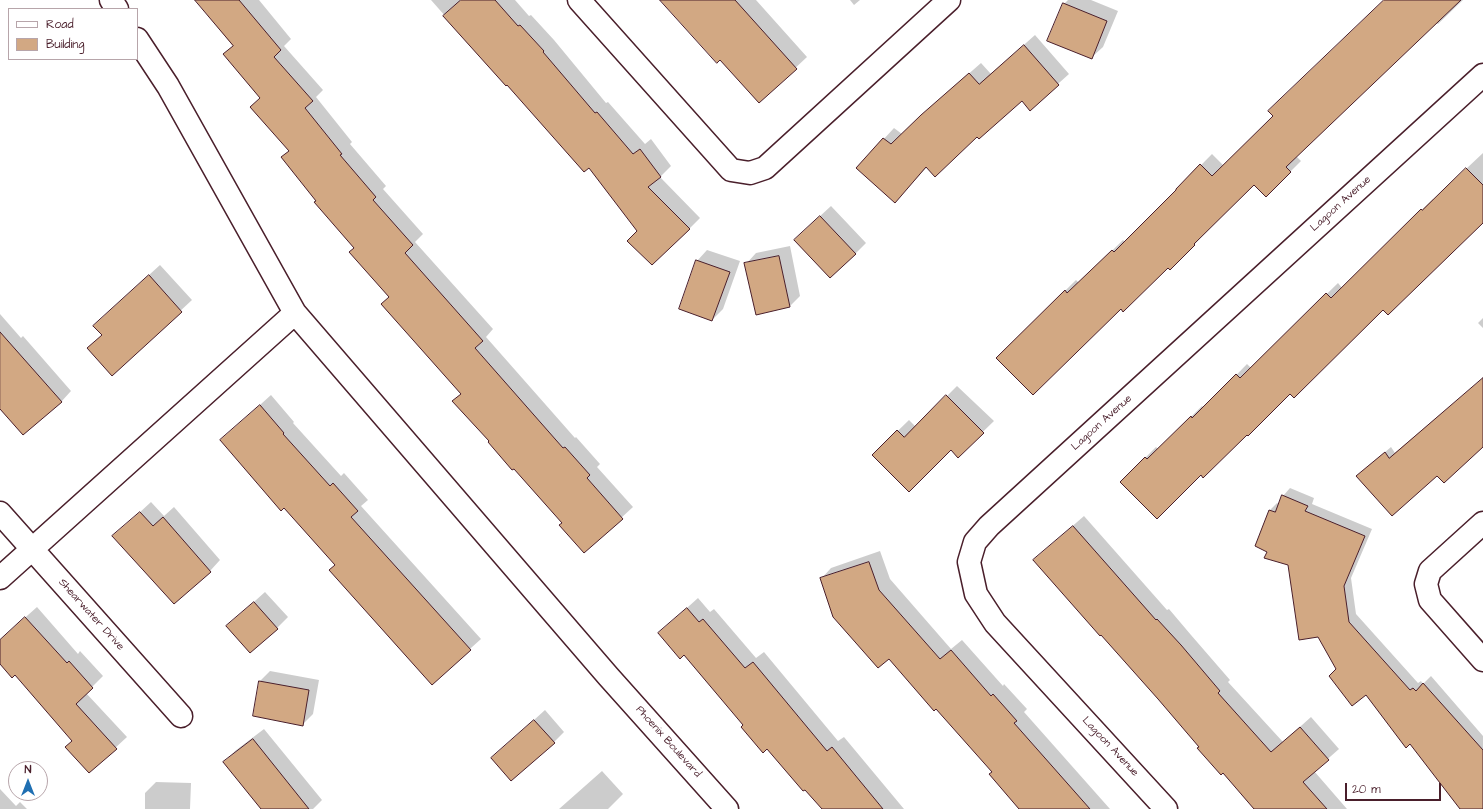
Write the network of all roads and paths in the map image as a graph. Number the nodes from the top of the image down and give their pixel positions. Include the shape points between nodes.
1 (579, 0) edge
2 (949, 0) edge
3 (138, 41) edge
4 (1483, 75) edge
5 (295, 313) junction
6 (0, 513) edge
7 (1483, 523) edge
8 (32, 549) junction
9 (0, 578) edge
10 (1483, 660) edge
11 (181, 716) dead end
12 (727, 809) edge
13 (1166, 809) edge

1 - 2 street via 731,170 750,173 765,168
3 - 5 street, Phoenix Boulevard via 168,86
4 - 13 street, Lagoon Avenue via 1001,515 976,542 969,562 976,594 995,622
5 - 8 street
5 - 12 street, Phoenix Boulevard via 608,676
6 - 8 street, Shearwater Drive
7 - 10 street via 1430,570 1426,584 1430,600
8 - 9 street
8 - 11 street, Shearwater Drive

